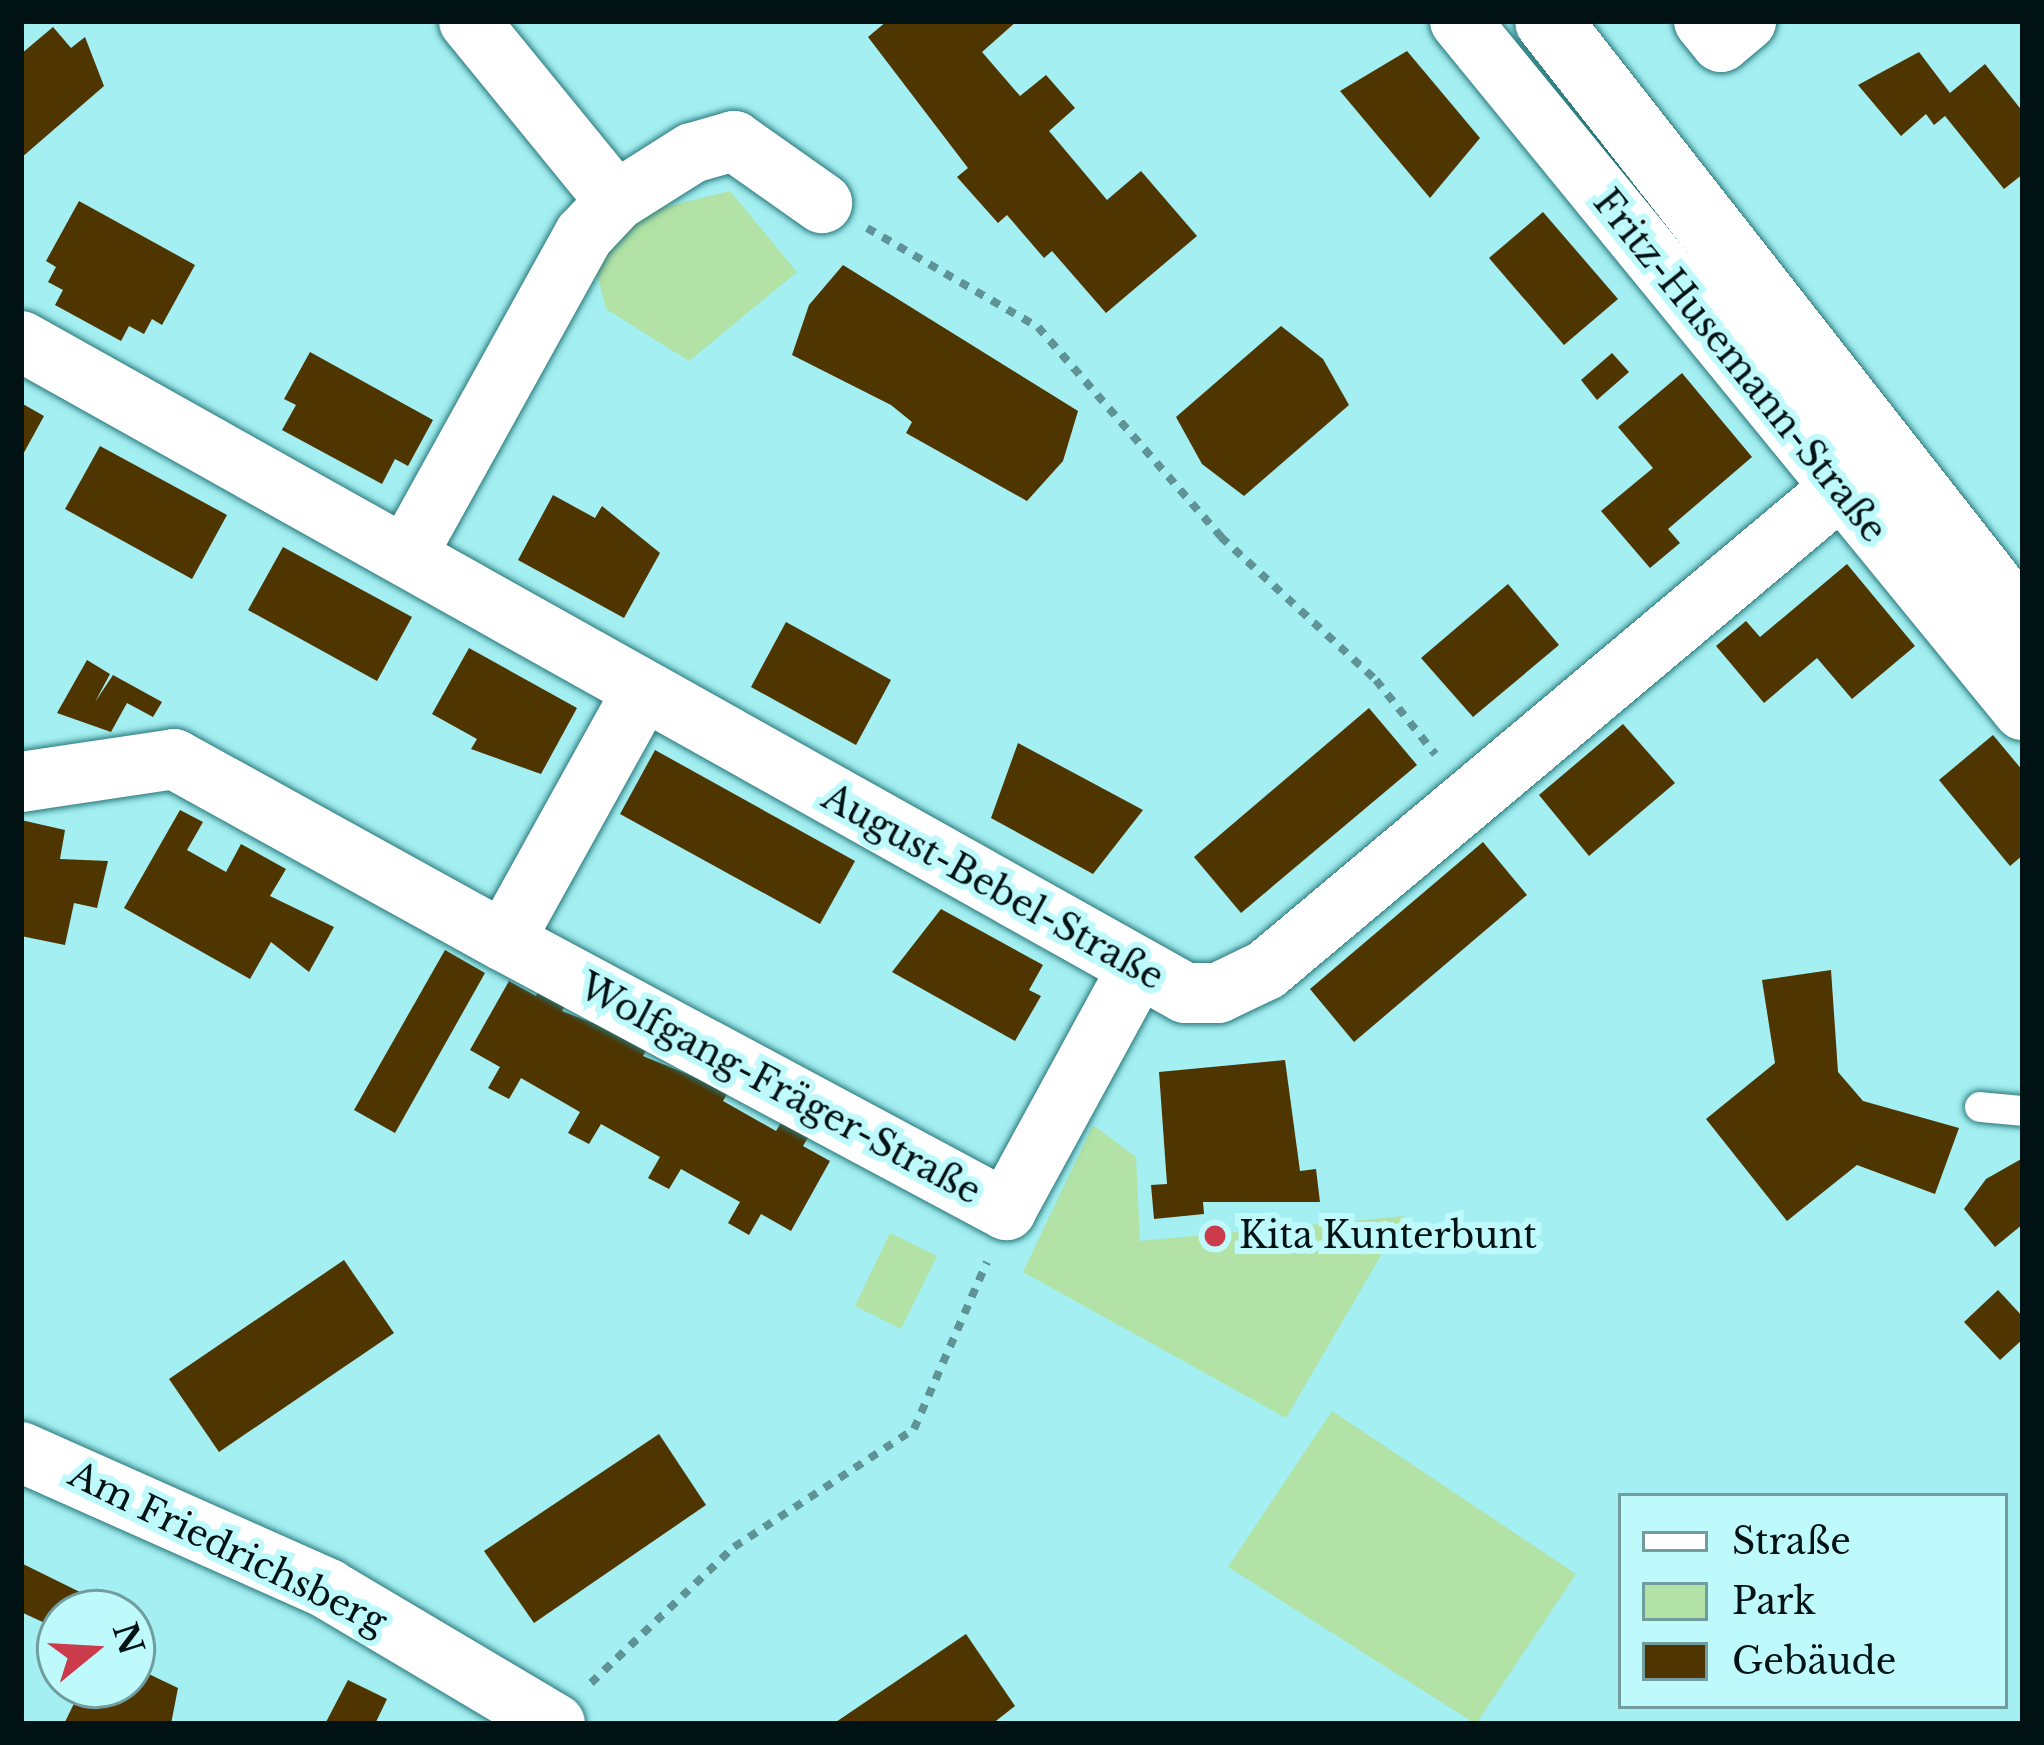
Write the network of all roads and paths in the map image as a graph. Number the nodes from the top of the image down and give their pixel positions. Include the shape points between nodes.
1 (470, 21) edge
2 (1460, 21) edge
3 (1548, 21) edge
4 (616, 201) junction
5 (822, 202) joint
6 (21, 341) edge
7 (1886, 450) junction
8 (1834, 488) junction
9 (406, 556) junction
10 (2023, 627) edge
11 (642, 692) junction
12 (2023, 710) edge
13 (21, 782) edge
14 (1470, 798) junction
15 (504, 941) junction
16 (1137, 970) junction
17 (1980, 1107) dead end
18 (2023, 1111) edge
19 (1006, 1210) junction
20 (21, 1452) edge
21 (570, 1708) edge

1 - 4 street
2 - 8 street, Fritz-Husemann-Straße
3 - 7 street, Fritz-Husemann-Straße
4 - 5 street via 692,152 734,141
4 - 9 street via 584,235
5 - 14 path via 1038,327 1221,537 1376,680
6 - 9 street, August-Bebel-Straße
7 - 8 street, August-Bebel-Straße
7 - 10 street, Fritz-Husemann-Straße
8 - 12 street, Fritz-Husemann-Straße
8 - 14 street, August-Bebel-Straße
9 - 11 street, August-Bebel-Straße
11 - 15 street
11 - 16 street, August-Bebel-Straße
13 - 15 street, Wolfgang-Fräger-Straße via 174,759
14 - 16 street, August-Bebel-Straße via 1244,985 1185,993
15 - 19 street, Wolfgang-Fräger-Straße
16 - 19 street, Wolfgang-Fräger-Straße
17 - 18 lane
19 - 21 path via 934,1403 914,1429 734,1547
20 - 21 street, Am Friedrichsberg

